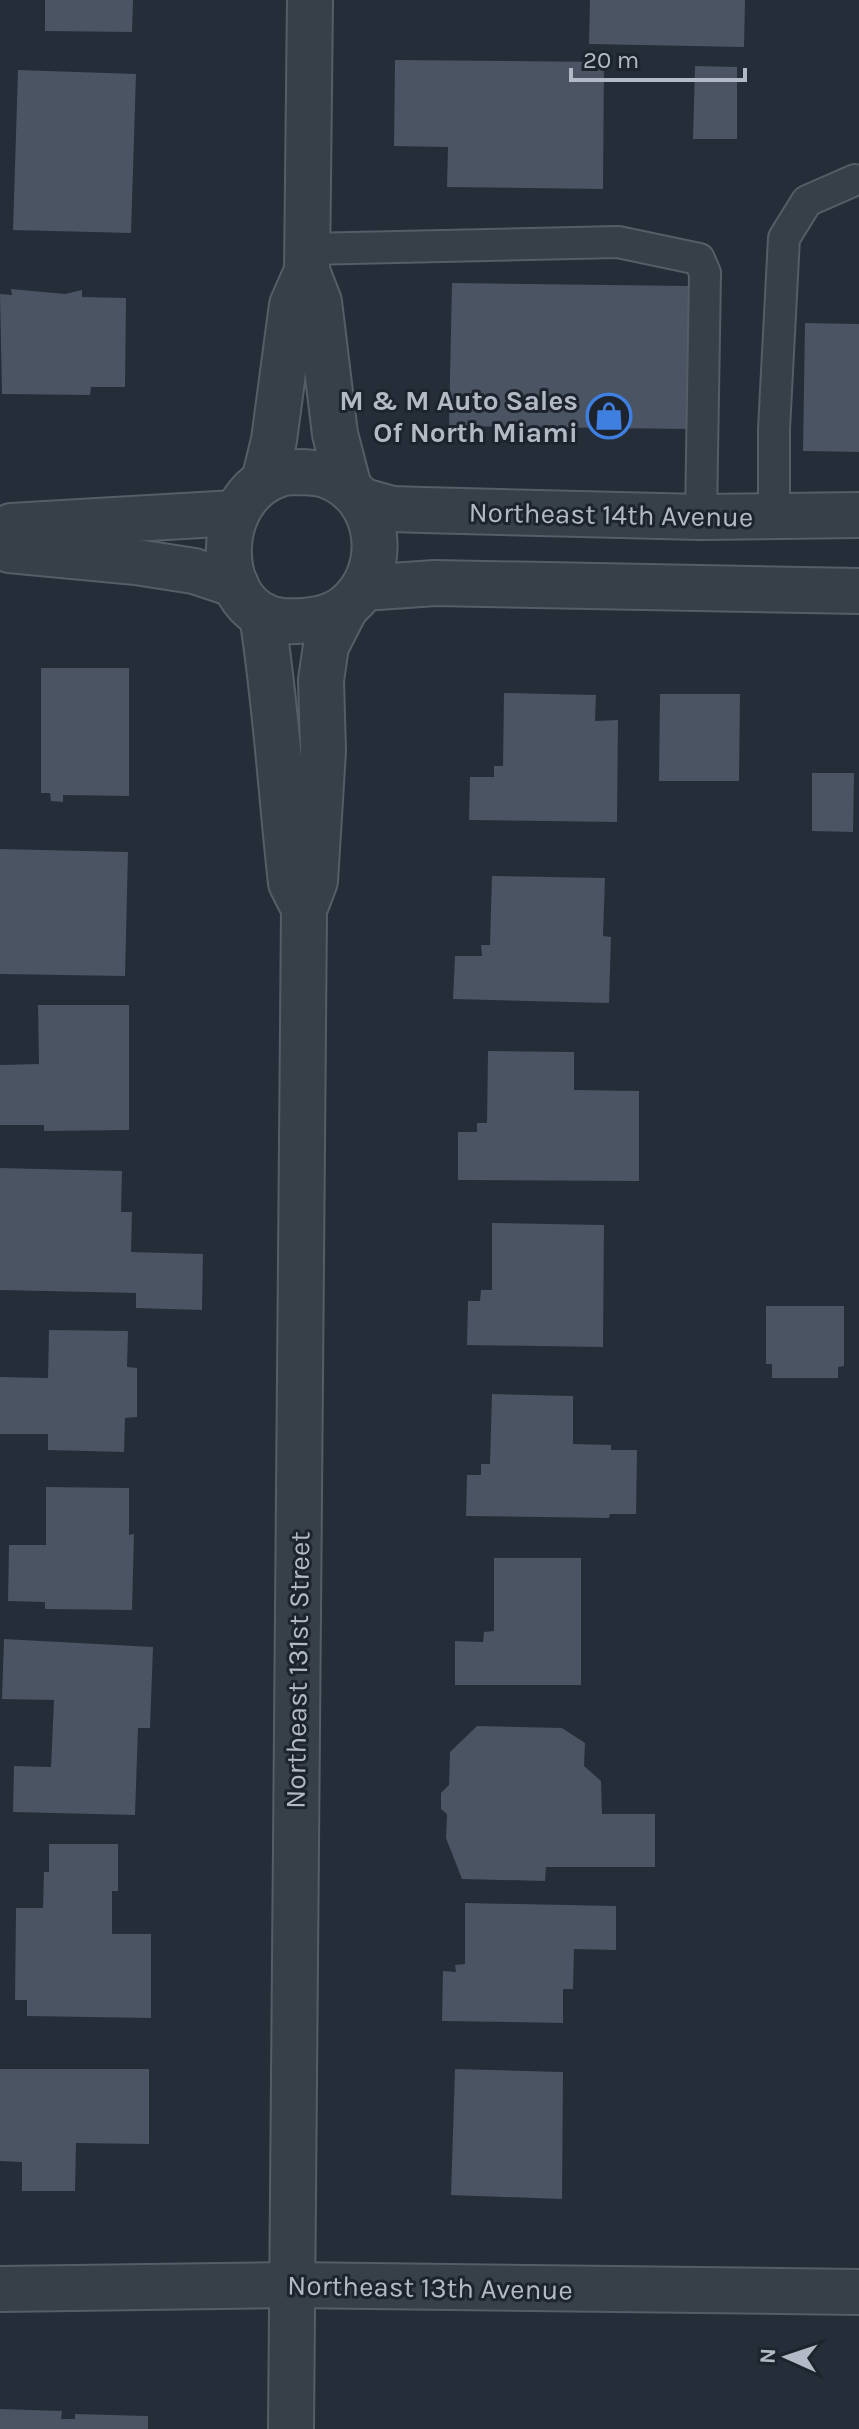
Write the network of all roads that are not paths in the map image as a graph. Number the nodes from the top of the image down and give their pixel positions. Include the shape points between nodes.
1 (310, 0) edge
2 (855, 180) dead end
3 (306, 260) junction
4 (264, 481) junction
5 (356, 495) junction
6 (235, 513) junction
7 (859, 515) edge
8 (701, 517) junction
9 (774, 517) junction
10 (0, 532) edge
11 (0, 544) edge
12 (859, 591) edge
13 (354, 598) junction
14 (249, 600) junction
15 (304, 910) junction
16 (292, 2285) junction
17 (0, 2289) edge
18 (859, 2292) edge
19 (291, 2429) edge

1 - 3 street
2 - 9 lane via 807,201 784,238
3 - 4 street via 292,305
3 - 5 street via 319,302 335,434
3 - 8 lane via 618,242 699,259 705,273
4 - 5 street via 304,472 328,476
4 - 6 street
5 - 8 street, Northeast 14th Avenue via 392,509
5 - 13 street via 372,523 375,547 371,569
6 - 10 street via 11,526
6 - 14 street via 228,542 230,567
7 - 9 street, Northeast 14th Avenue
8 - 9 street, Northeast 14th Avenue
11 - 14 street via 9,550 194,571
12 - 13 street via 435,583
13 - 14 street via 327,617 303,621 280,621
13 - 15 street, Northeast 131st Street via 326,646 322,669 315,881
14 - 15 street, Northeast 131st Street via 272,678 291,883
15 - 16 street, Northeast 131st Street
16 - 17 street, Northeast 13th Avenue
16 - 18 street, Northeast 13th Avenue
16 - 19 street, Northeast 131st Street

